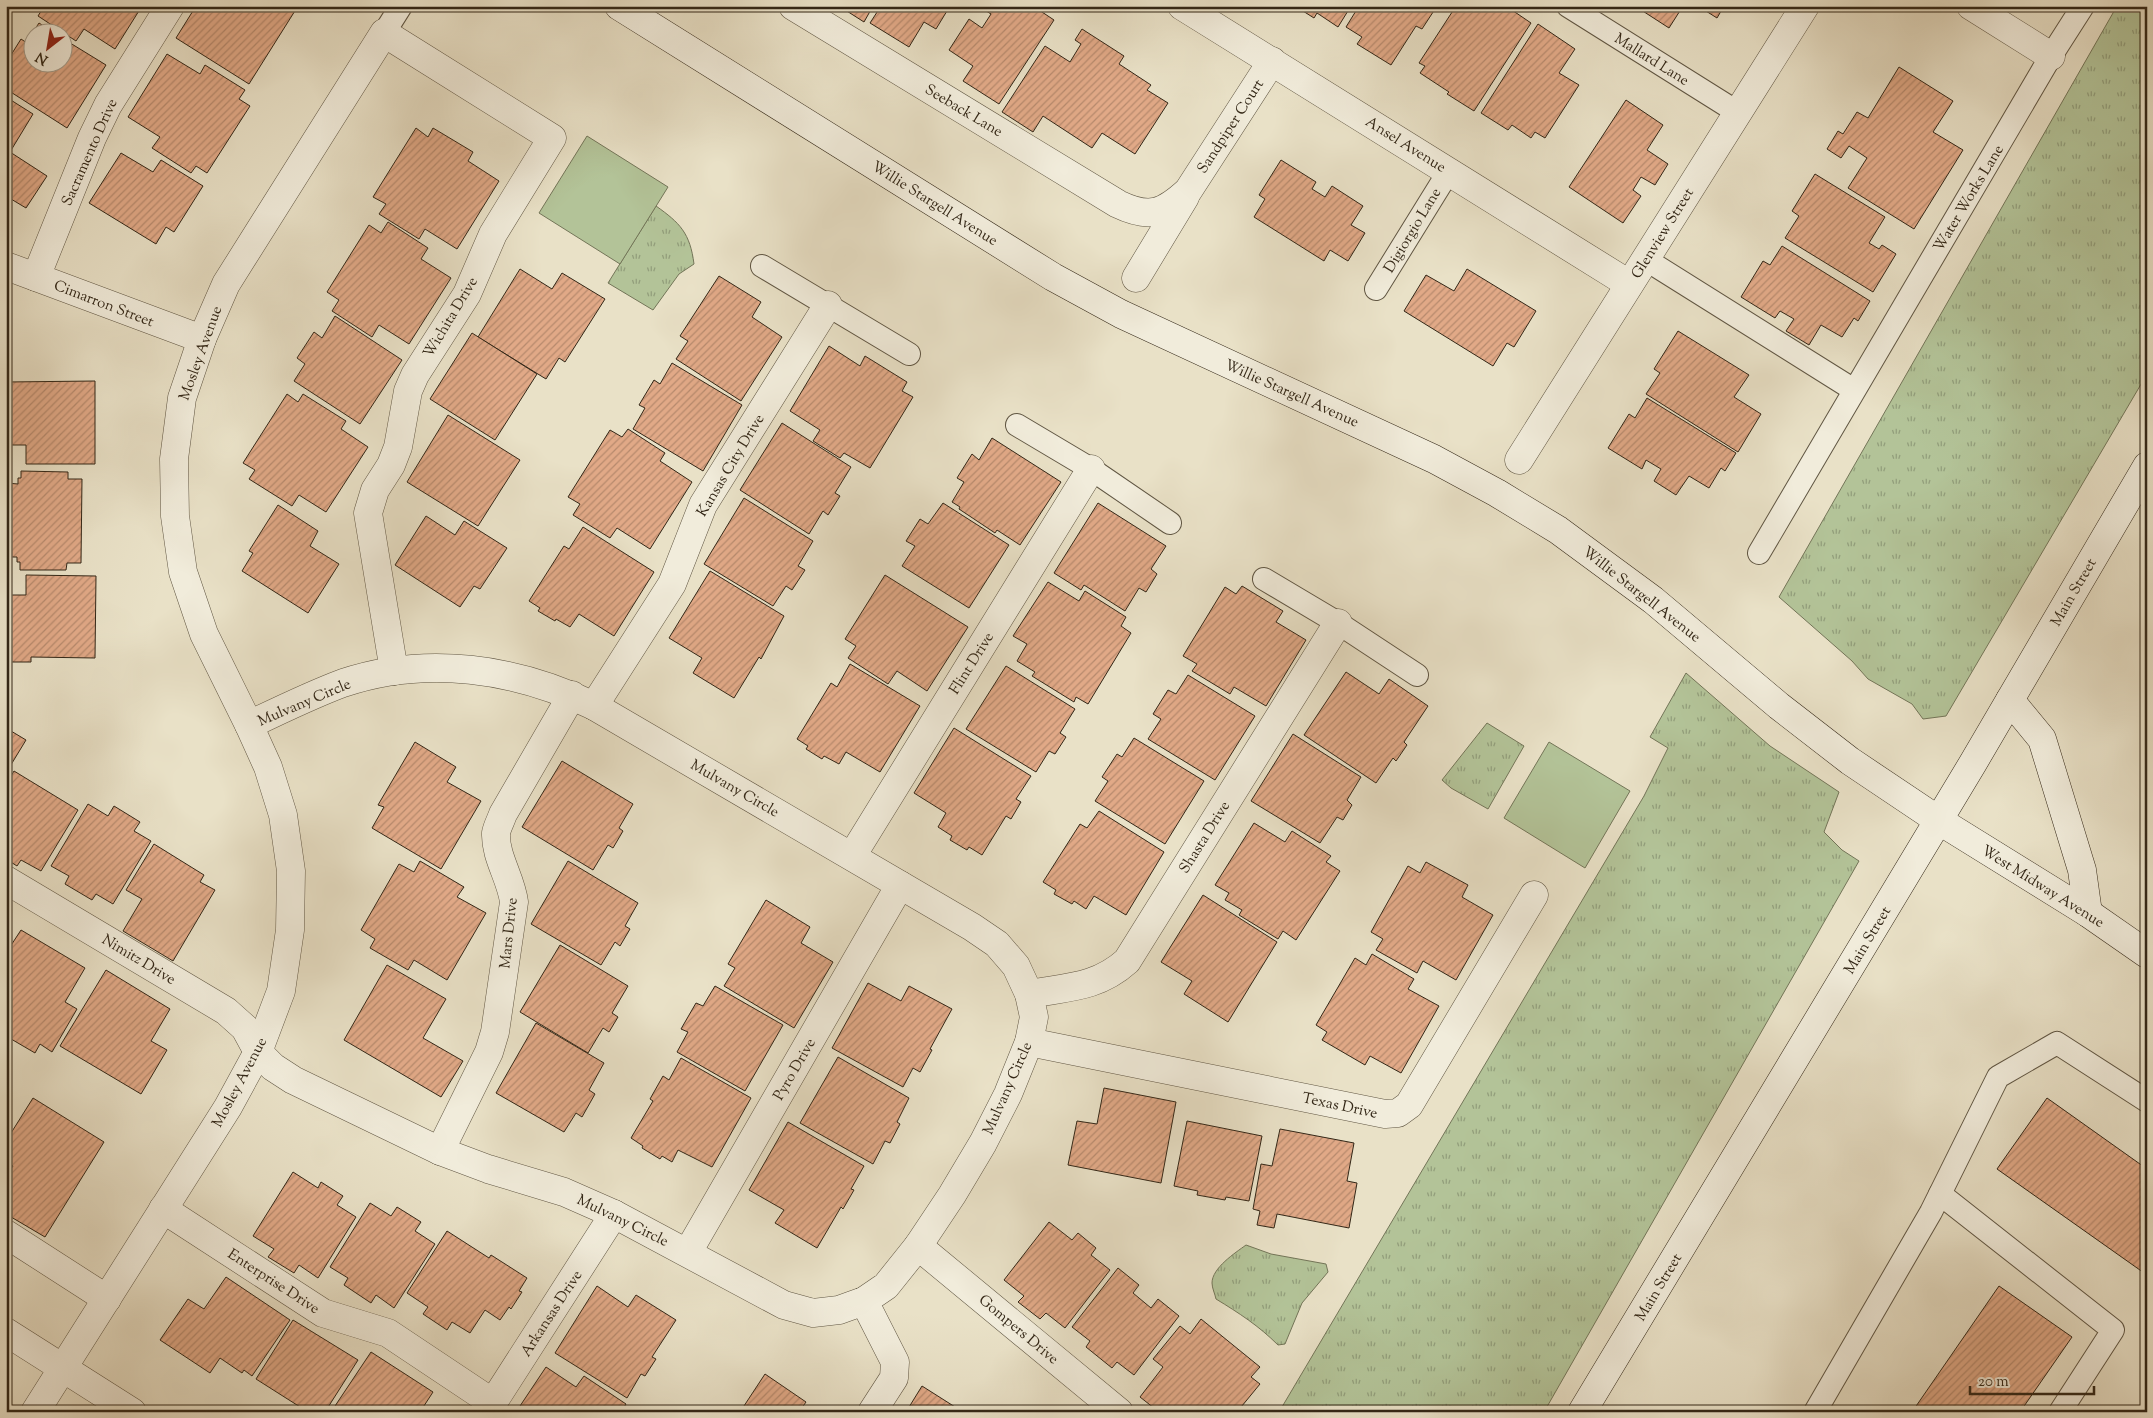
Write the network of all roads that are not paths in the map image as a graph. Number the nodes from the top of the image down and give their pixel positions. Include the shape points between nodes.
1 (170, 6) edge
2 (401, 6) edge
3 (619, 6) edge
4 (793, 6) edge
5 (1182, 6) edge
6 (1568, 6) edge
7 (1805, 6) edge
8 (1971, 6) edge
9 (2083, 6) edge
10 (384, 34) junction
11 (2051, 56) junction
12 (1272, 61) junction
13 (1737, 112) junction
14 (1448, 171) junction
15 (1188, 192) junction
16 (1136, 212) joint
17 (1645, 259) junction
18 (6, 266) edge
19 (762, 266) dead end
20 (36, 277) junction
21 (1136, 278) dead end
22 (1630, 284) junction
23 (1376, 290) dead end
24 (828, 305) junction
25 (202, 339) junction
26 (909, 354) dead end
27 (1854, 390) junction
28 (1017, 425) dead end
29 (1519, 460) dead end
30 (2147, 466) edge
31 (1091, 469) junction
32 (1170, 523) dead end
33 (1759, 553) dead end
34 (1264, 579) dead end
35 (1338, 623) junction
36 (394, 671) junction
37 (1416, 675) dead end
38 (583, 700) junction
39 (2010, 700) junction
40 (249, 725) junction
41 (1938, 820) junction
42 (852, 856) junction
43 (6, 880) edge
44 (900, 885) junction
45 (1534, 895) dead end
46 (2088, 913) junction
47 (2147, 954) edge
48 (1029, 994) junction
49 (1029, 1042) junction
50 (258, 1052) junction
51 (2147, 1101) edge
52 (440, 1151) junction
53 (1940, 1194) junction
54 (164, 1209) junction
55 (614, 1214) junction
56 (6, 1234) edge
57 (918, 1246) junction
58 (688, 1252) junction
59 (107, 1299) junction
60 (864, 1300) junction
61 (6, 1332) edge
62 (63, 1369) junction
63 (490, 1407) edge
64 (35, 1412) edge
65 (132, 1412) edge
66 (872, 1412) edge
67 (1119, 1412) edge
68 (1582, 1412) edge
69 (1815, 1412) edge
70 (2060, 1412) edge

1 - 20 street, Sacramento Drive via 108,105
2 - 10 lane, Mosley Avenue
3 - 41 street, Willie Stargell Avenue via 1053,277 1121,314 1434,459 1558,530 1654,600 1779,706 1850,761
4 - 16 street, Seeback Lane
5 - 12 street, Ansel Avenue
6 - 13 lane, Mallard Lane
7 - 13 street, Glenview Street
8 - 11 street
9 - 11 lane, Water Works Lane
10 - 25 street, Mosley Avenue via 226,284
10 - 36 street, Wichita Drive via 552,138 494,234 467,294 415,375 408,391 398,447 375,490 368,513
11 - 27 lane, Water Works Lane
12 - 14 street, Ansel Avenue
12 - 15 street, Sandpiper Court
13 - 17 street, Glenview Street
14 - 22 street, Ansel Avenue
14 - 23 lane, Digiorgio Lane
15 - 16 street, Sandpiper Court via 1157,212
15 - 21 street, Sandpiper Court
17 - 22 street, Glenview Street
17 - 27 lane
18 - 20 street, Cimarron Street
19 - 24 lane
20 - 25 street, Cimarron Street
22 - 29 street, Glenview Street
24 - 26 lane
24 - 38 street, Kansas City Drive via 703,505 672,584
25 - 40 street, Mosley Avenue via 182,398 174,460 175,516 183,572 204,634
27 - 33 lane, Water Works Lane
28 - 31 lane
30 - 39 street, Main Street
31 - 32 lane
31 - 42 street, Flint Drive
34 - 35 lane
35 - 37 lane
35 - 48 street, Shasta Drive via 1127,961 1096,982
36 - 38 street, Mulvany Circle via 451,667 510,675
36 - 40 street, Mulvany Circle via 344,683
38 - 42 street, Mulvany Circle
38 - 52 street, Mars Drive via 503,814 496,832 498,852 514,902 495,1032 489,1052
39 - 41 street, Main Street
39 - 46 street via 2042,739 2082,870
40 - 50 street, Mosley Avenue via 268,767 283,815 291,871 290,930 280,991
41 - 46 street, West Midway Avenue
41 - 68 street, Main Street
42 - 44 street, Mulvany Circle
43 - 50 street, Nimitz Drive via 226,1011 245,1028
44 - 48 street, Mulvany Circle via 997,944 1016,966
44 - 58 street, Pyro Drive
45 - 49 street, Texas Drive via 1409,1105 1398,1113 1385,1114
46 - 47 street, West Midway Avenue
48 - 49 street, Mulvany Circle via 1034,1017
49 - 57 street, Mulvany Circle via 983,1143
50 - 52 street, Mulvany Circle via 272,1067 293,1080
50 - 54 street, Mosley Avenue via 228,1107
51 - 53 lane via 2056,1043 1998,1078
52 - 55 street, Mulvany Circle via 564,1192
53 - 69 lane
53 - 70 lane via 2113,1330
54 - 59 street, Mosley Avenue
54 - 63 street, Enterprise Drive via 323,1313 388,1334
55 - 58 street, Mulvany Circle
55 - 63 street, Arkansas Drive
56 - 59 street
57 - 60 street, Mulvany Circle via 886,1286
57 - 67 street, Gompers Drive
58 - 60 street, Mulvany Circle via 777,1302 812,1314 839,1310
59 - 62 street, Mosley Avenue
60 - 66 street via 895,1362 894,1378
61 - 62 street
62 - 64 street, Mosley Avenue
62 - 65 street

